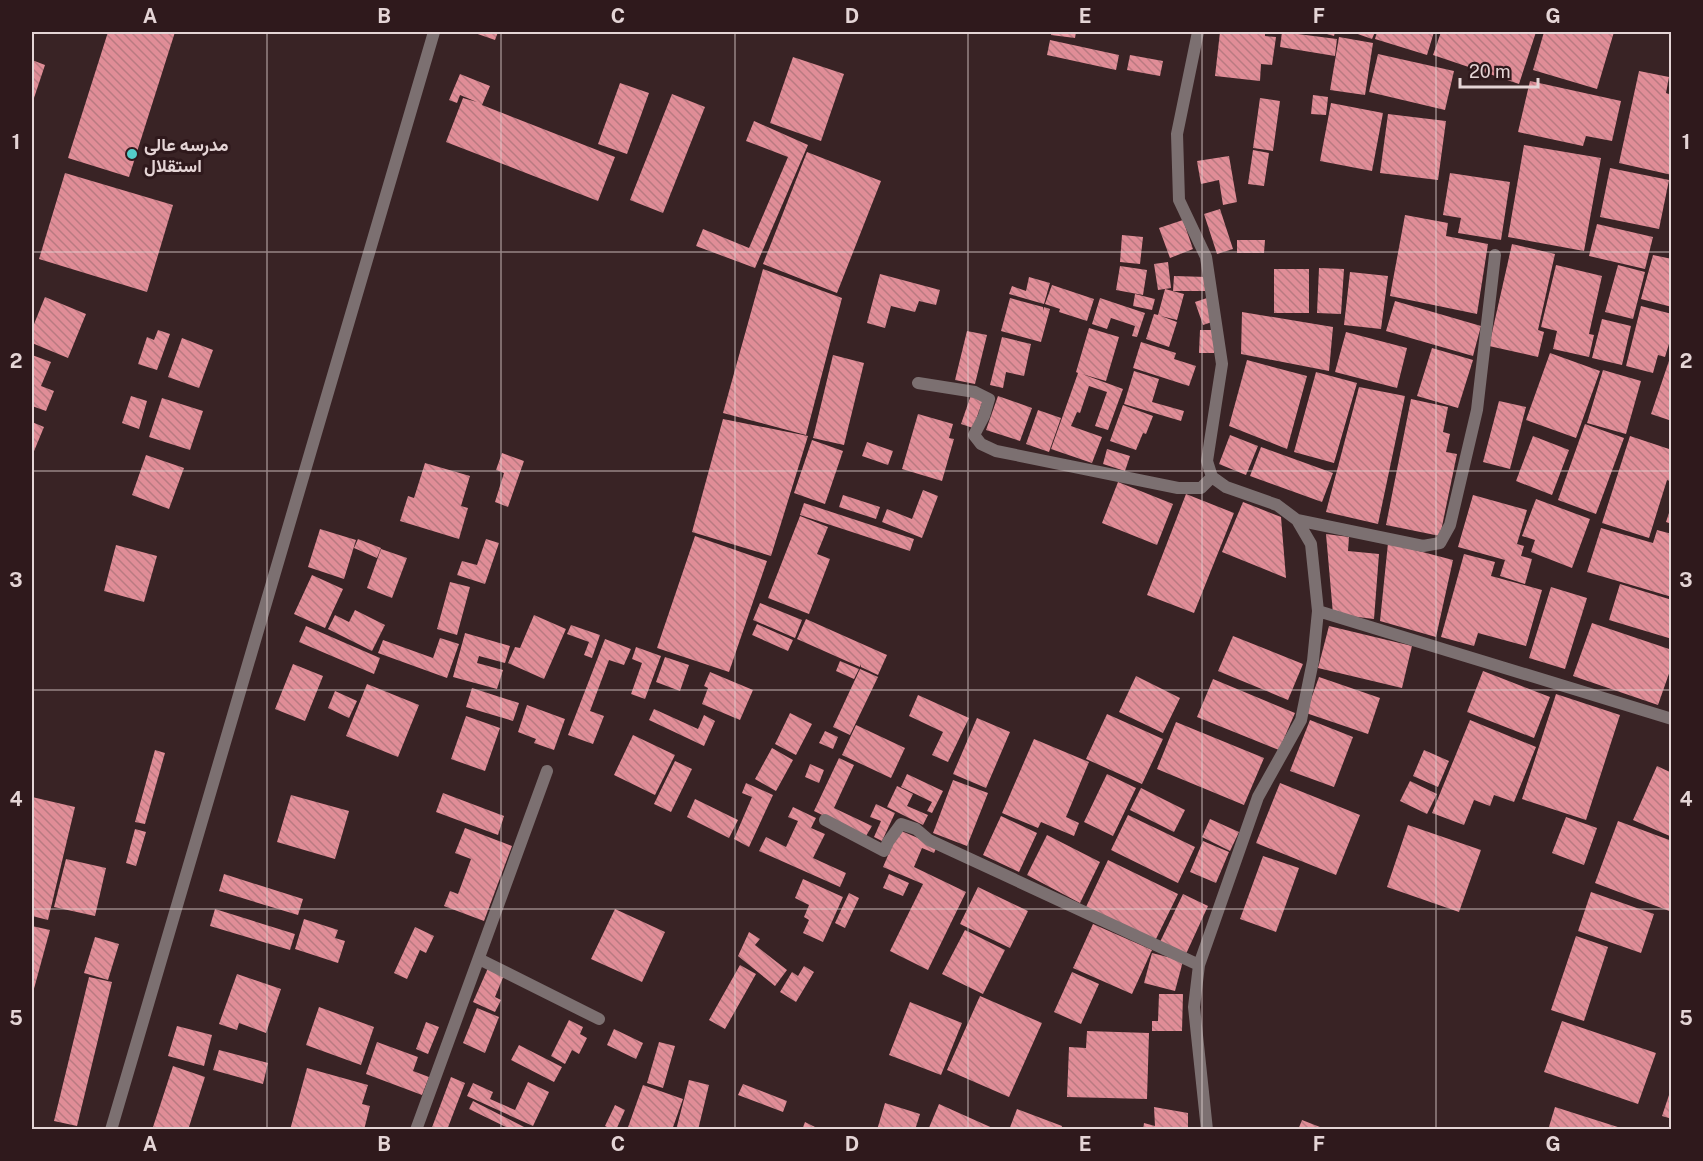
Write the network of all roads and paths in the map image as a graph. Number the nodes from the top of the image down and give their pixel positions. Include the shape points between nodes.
1 (434, 32) edge
2 (1198, 32) edge
3 (1495, 255) dead end
4 (918, 383) dead end
5 (1212, 477) junction
6 (1297, 520) junction
7 (1318, 611) junction
8 (1671, 718) edge
9 (547, 771) dead end
10 (825, 820) dead end
11 (478, 959) junction
12 (1199, 965) junction
13 (599, 1019) dead end
14 (111, 1130) edge
15 (416, 1130) edge
16 (1207, 1130) edge

1 - 14 street
2 - 5 street via 1178,134 1179,200 1206,257 1222,364 1207,461
3 - 6 street via 1477,410 1449,525 1440,543 1423,546
4 - 5 street via 975,392 989,399 974,435 981,444 996,451 1178,488 1201,489
5 - 6 street via 1226,487 1277,505
6 - 7 street via 1311,544
7 - 8 street
7 - 12 street via 1301,720 1258,797
9 - 11 street
10 - 12 street via 884,851 901,824 916,829 929,840
11 - 13 street
11 - 15 street
12 - 16 street via 1194,1007

